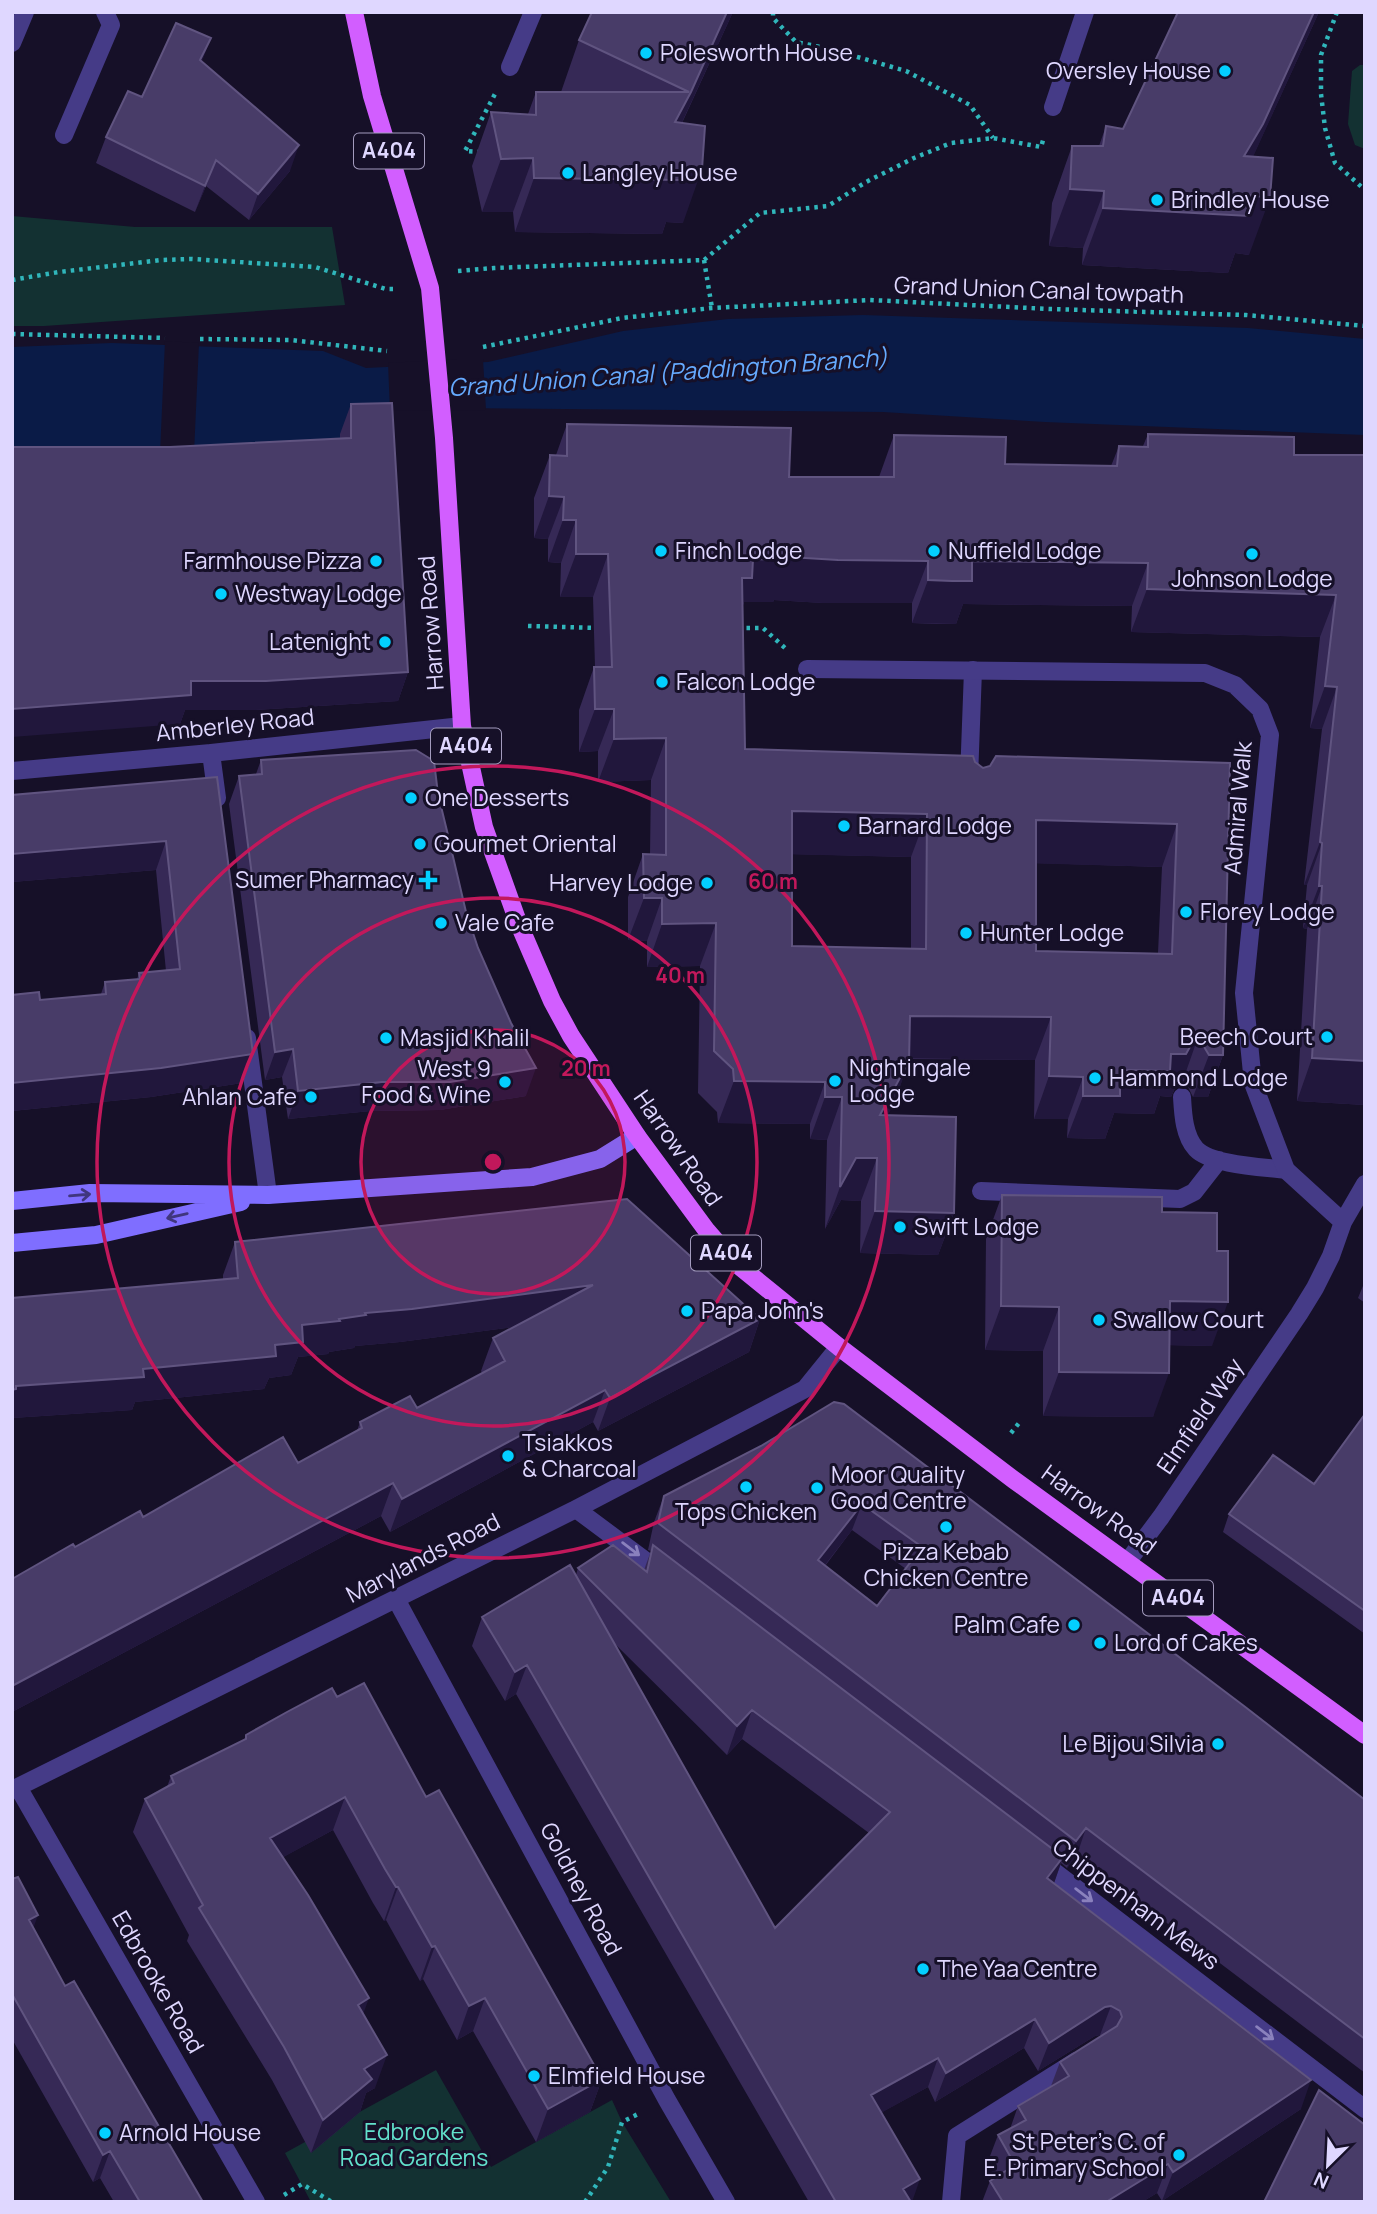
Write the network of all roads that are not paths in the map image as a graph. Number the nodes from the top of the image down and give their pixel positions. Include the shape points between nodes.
1 (25, 12) edge
2 (105, 12) edge
3 (354, 12) edge
4 (533, 12) edge
5 (1085, 12) edge
6 (12, 43) edge
7 (510, 66) road end
8 (1053, 107) road end
9 (64, 135) dead end
10 (807, 669) road end
11 (973, 670) junction
12 (462, 726) junction
13 (211, 753) junction
14 (12, 771) edge
15 (969, 799) edge
16 (220, 821) edge
17 (246, 1026) edge
18 (1182, 1097) edge
19 (637, 1136) junction
20 (1219, 1160) junction
21 (1286, 1170) junction
22 (1365, 1184) edge
23 (981, 1191) dead end
24 (268, 1195) junction
25 (12, 1202) edge
26 (1343, 1222) junction
27 (12, 1243) edge
28 (839, 1347) junction
29 (576, 1509) junction
30 (1128, 1561) junction
31 (681, 1587) edge
32 (397, 1599) junction
33 (1365, 1735) edge
34 (15, 1789) edge
35 (1023, 1848) edge
36 (1089, 2053) edge
37 (1365, 2109) edge
38 (256, 2202) edge
39 (726, 2202) edge
40 (951, 2202) edge

1 - 6 street
2 - 9 street via 111,25
3 - 12 main road, Harrow Road / A404 via 372,96 428,281 435,319
4 - 7 street
5 - 8 street
10 - 11 street, Admiral Walk
11 - 15 street
11 - 21 street, Admiral Walk via 1205,673 1236,685 1260,709 1270,735 1244,993 1253,1083
12 - 13 street, Amberley Road
12 - 19 main road, Harrow Road / A404 via 484,827 518,922 571,1036
13 - 14 street, Amberley Road
13 - 16 street
17 - 24 street
18 - 20 street via 1191,1142 1202,1154
19 - 24 street via 600,1159 532,1177
19 - 28 main road, Harrow Road / A404 via 733,1261
20 - 21 street
20 - 23 street via 1194,1192 1180,1199
21 - 26 street, Admiral Walk
22 - 26 street, Elmfield Way
25 -> 24 street via 90,1193
24 -> 27 street via 96,1235
26 - 30 street, Elmfield Way via 1331,1256 1299,1314
28 - 29 street, Marylands Road via 805,1389
28 - 30 main road, Harrow Road / A404
29 -> 31 street
29 - 32 street, Marylands Road
30 - 33 main road, Harrow Road / A404
32 - 34 street, Marylands Road
32 - 39 street, Goldney Road
34 - 38 street, Edbrooke Road
35 -> 37 street, Chippenham Mews
36 - 40 street via 957,2136

